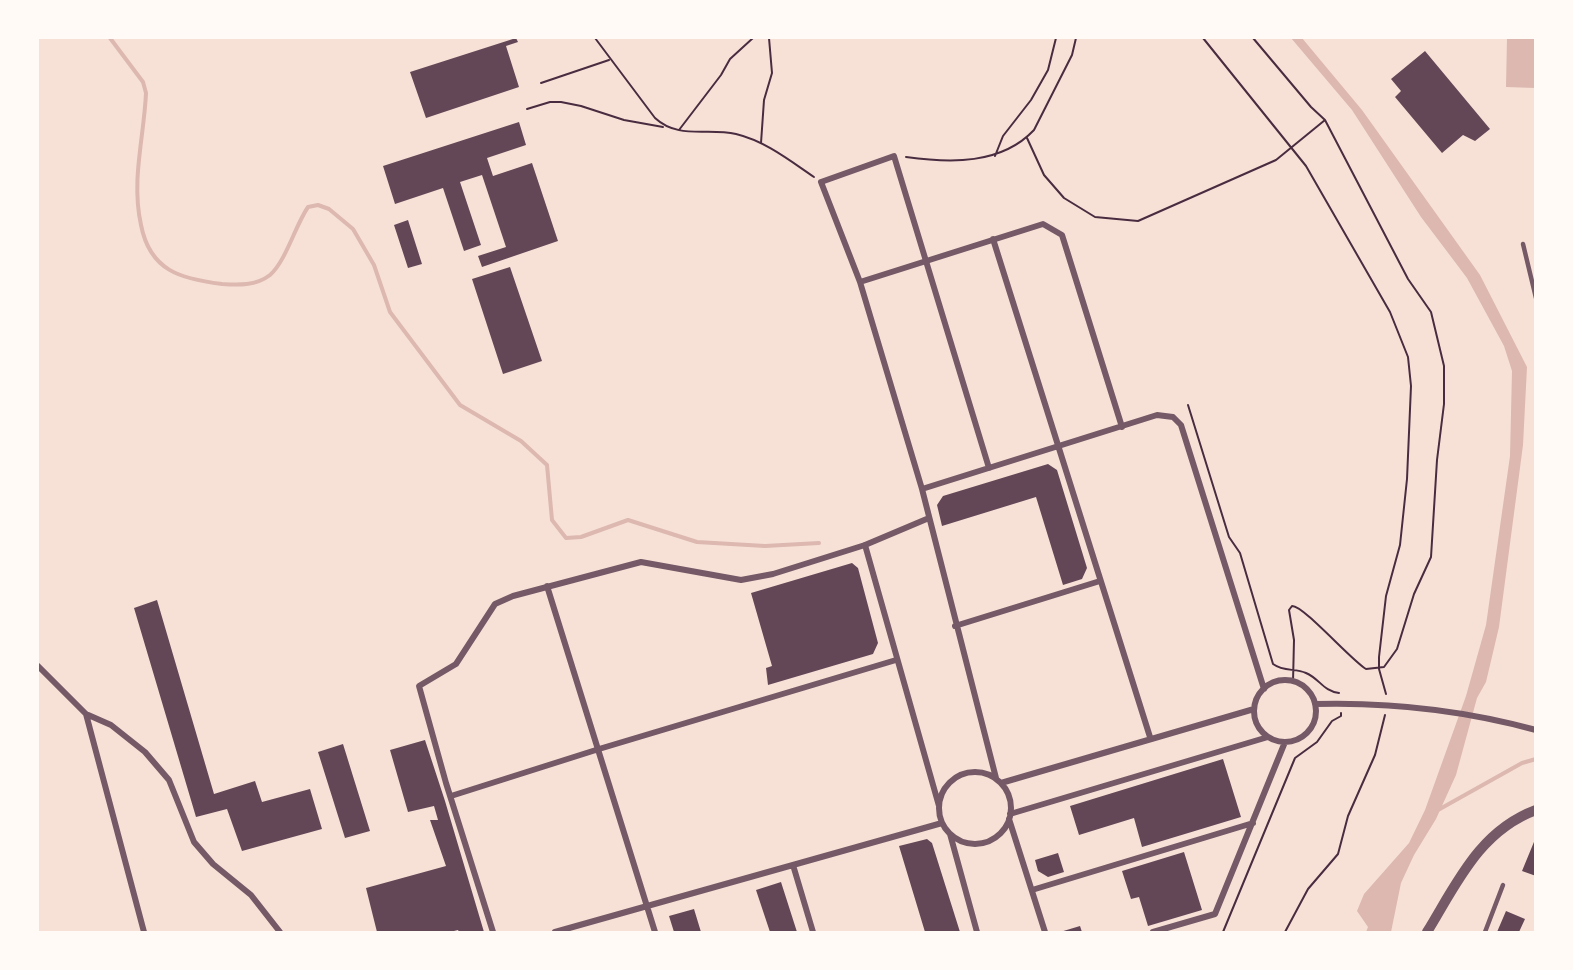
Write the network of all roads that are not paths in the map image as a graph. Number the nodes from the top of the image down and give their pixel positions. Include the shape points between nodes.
1 (993, 239) junction
2 (1523, 244) dead end
3 (927, 261) junction
4 (860, 282) junction
5 (1536, 298) edge
6 (1122, 427) junction
7 (1057, 447) junction
8 (989, 468) junction
9 (922, 489) junction
10 (930, 518) junction
11 (865, 545) junction
12 (1100, 581) junction
13 (547, 586) junction
14 (955, 626) junction
15 (896, 660) junction
16 (38, 666) edge
17 (1264, 689) junction
18 (1315, 704) junction
19 (1254, 709) junction
20 (86, 714) junction
21 (1536, 730) edge
22 (1150, 737) junction
23 (1268, 737) junction
24 (1285, 742) junction
25 (599, 748) junction
26 (998, 780) junction
27 (451, 796) junction
28 (939, 806) junction
29 (1536, 810) edge
30 (1010, 817) junction
31 (942, 823) junction
32 (1252, 823) junction
33 (950, 834) junction
34 (793, 865) junction
35 (1503, 885) dead end
36 (1032, 890) junction
37 (647, 908) junction
38 (572, 930) edge
39 (144, 933) edge
40 (280, 933) edge
41 (493, 933) edge
42 (555, 933) edge
43 (655, 933) edge
44 (813, 933) edge
45 (976, 933) edge
46 (1045, 933) edge
47 (1154, 933) edge
48 (1427, 933) edge
49 (1485, 933) edge

1 - 3 street
1 - 6 street via 1043,224 1062,235
1 - 7 street
2 - 5 lane
3 - 4 street
3 - 4 street via 894,156 821,182
3 - 8 street
4 - 9 street
6 - 7 street
6 - 17 street via 1157,416 1173,417 1182,425
7 - 8 street
7 - 12 street
8 - 9 street
9 - 10 street
10 - 11 street
10 - 14 street
11 - 13 street via 741,580 641,562
11 - 15 street
12 - 14 street
12 - 22 street
13 - 25 street
13 - 27 street via 495,604 456,664 419,686
14 - 26 street
15 - 25 street
15 - 28 street
16 - 20 street
17 - 18 street via 1283,681 1293,682 1307,690
17 - 19 street
18 - 21 street via 1419,707 1466,713
18 - 24 street via 1310,730
19 - 22 street
19 - 23 street via 1257,725
20 - 39 street
20 - 40 street via 111,725 145,752 169,780 194,842 213,864 251,895
22 - 26 street
23 - 24 street
23 - 30 street
24 - 32 street
25 - 27 street
25 - 37 street
26 - 28 street via 986,773 964,773 946,785
26 - 30 street via 1011,803
27 - 41 street
28 - 31 street
29 - 48 street via 1506,825 1477,852
30 - 33 street via 994,838 983,843 971,844
30 - 36 street
31 - 33 street
31 - 34 street
32 - 36 street
32 - 47 street via 1215,914
33 - 45 street
34 - 37 street
34 - 44 street
35 - 49 lane
36 - 46 street
37 - 38 street
37 - 43 street
38 - 42 street

